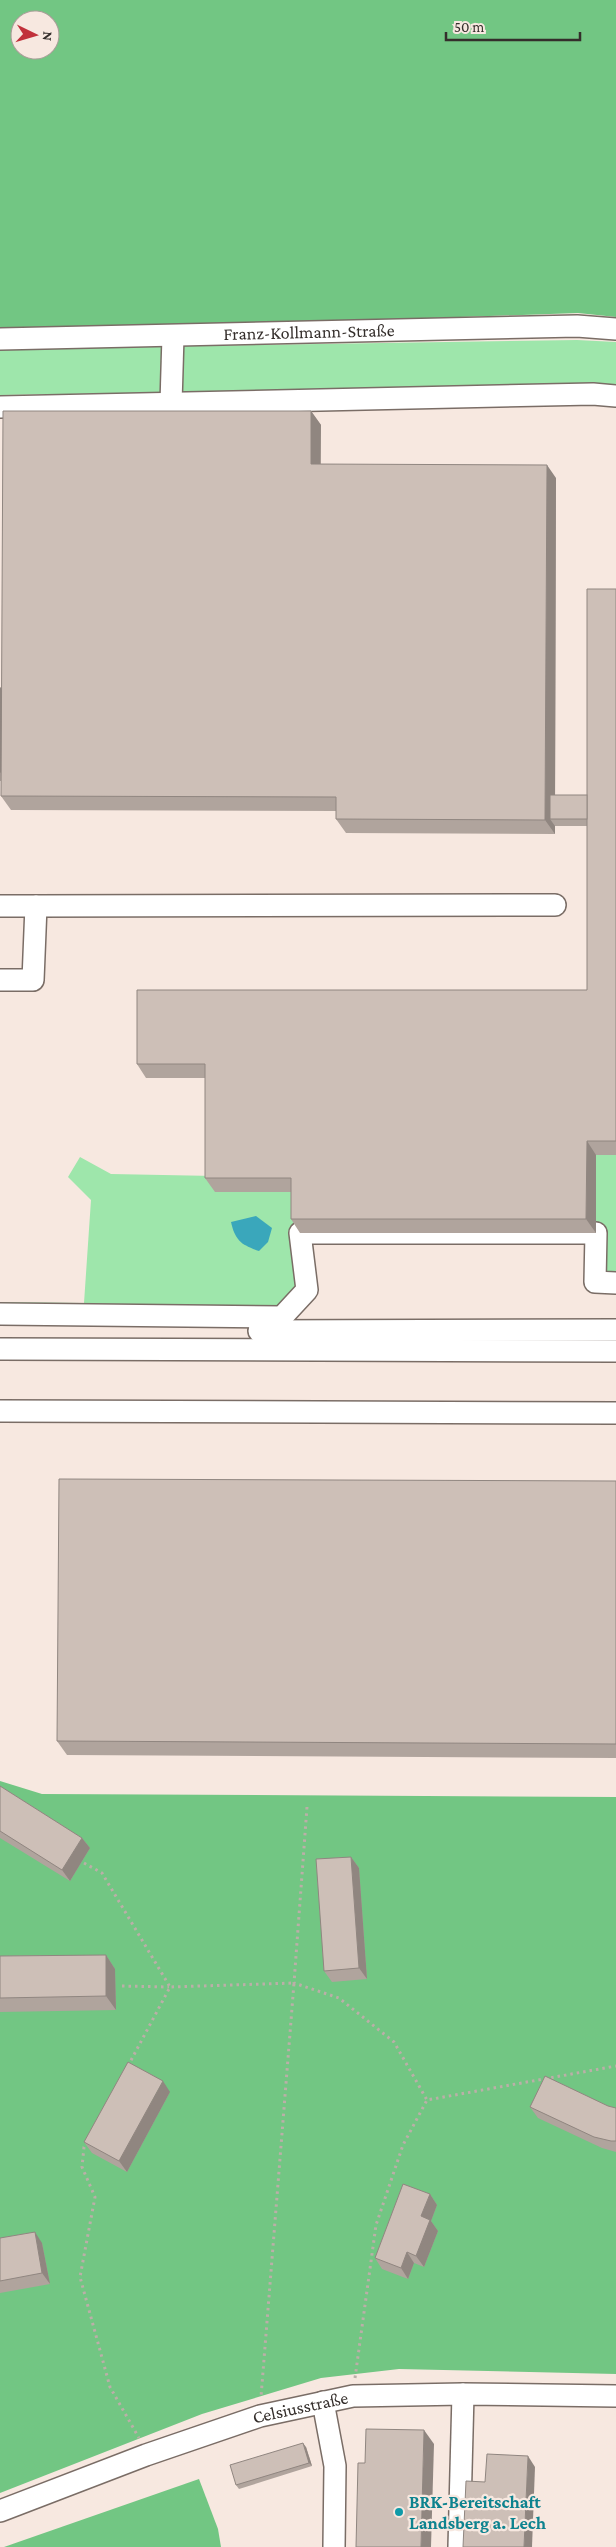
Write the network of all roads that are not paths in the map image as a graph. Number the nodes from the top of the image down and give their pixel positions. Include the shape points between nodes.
1 (616, 330) edge
2 (173, 336) junction
3 (0, 339) edge
4 (616, 396) edge
5 (171, 402) junction
6 (0, 407) edge
7 (555, 905) dead end
8 (0, 906) edge
9 (36, 906) junction
10 (0, 980) edge
11 (616, 1283) edge
12 (0, 1314) edge
13 (0, 1328) edge
14 (616, 1330) edge
15 (0, 1348) edge
16 (616, 1351) edge
17 (0, 1411) edge
18 (616, 1413) edge
19 (616, 1420) edge
20 (0, 1422) edge
21 (463, 2394) junction
22 (616, 2396) edge
23 (323, 2402) junction
24 (0, 2511) edge
25 (334, 2547) edge
26 (459, 2547) edge

1 - 2 street, Franz-Kollmann-Straße via 577,326
2 - 3 street, Franz-Kollmann-Straße
2 - 5 street
4 - 5 street
5 - 6 street
7 - 9 street
8 - 9 street
9 - 10 street via 33,980
11 - 12 street via 596,1282 596,1233 300,1233 307,1290 282,1317
13 - 14 street
15 - 16 street
17 - 18 street
19 - 20 street
21 - 22 street, Celsiusstraße
21 - 23 street, Celsiusstraße via 353,2396
21 - 26 street
23 - 24 street, Celsiusstraße via 260,2416
23 - 25 street via 335,2466

